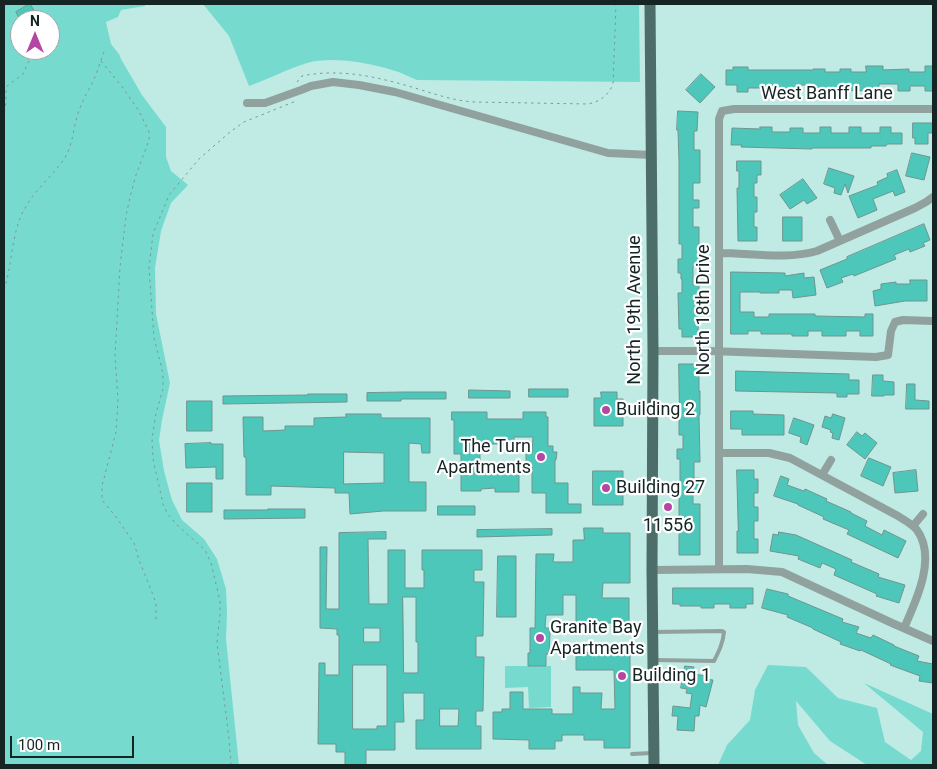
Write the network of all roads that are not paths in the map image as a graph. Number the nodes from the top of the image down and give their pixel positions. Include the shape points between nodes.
1 (650, 4) edge
2 (247, 104) dead end
3 (933, 109) edge
4 (722, 111) joint
5 (652, 155) junction
6 (933, 197) edge
7 (830, 220) dead end
8 (840, 241) junction
9 (719, 253) junction
10 (933, 321) edge
11 (653, 351) junction
12 (718, 351) junction
13 (719, 453) junction
14 (831, 460) dead end
15 (822, 475) junction
16 (923, 514) dead end
17 (913, 526) junction
18 (719, 569) junction
19 (652, 570) junction
20 (904, 628) junction
21 (653, 632) junction
22 (933, 641) edge
23 (653, 660) junction
24 (654, 753) junction
25 (632, 754) dead end
26 (654, 765) edge

1 - 5 main road, North 19th Avenue
2 - 5 street via 265,103 311,86 333,82 366,86 608,153
3 - 4 street, West Banff Lane
4 - 9 street, North 18th Drive via 719,119
5 - 11 main road, North 19th Avenue
6 - 8 street
7 - 8 street
8 - 9 street via 797,255
9 - 12 street, North 18th Drive
10 - 12 street via 895,322 888,354 876,357
11 - 12 street
11 - 19 main road, North 19th Avenue
12 - 13 street, North 18th Drive
13 - 15 street via 769,453 790,458
13 - 18 street, North 18th Drive
14 - 15 street
15 - 17 street
16 - 17 street
17 - 20 street via 924,544 926,557 923,582
18 - 19 street
18 - 20 street via 782,572
19 - 21 main road, North 19th Avenue
20 - 22 street
21 - 23 main road, North 19th Avenue
21 - 23 lane via 724,632 714,661
23 - 24 main road, North 19th Avenue
24 - 25 lane
24 - 26 main road, North 19th Avenue

